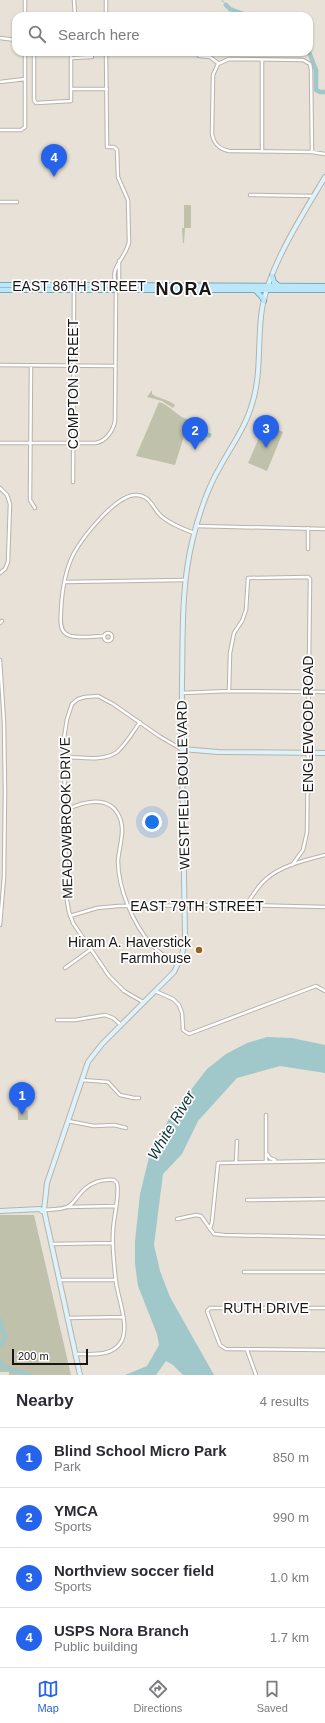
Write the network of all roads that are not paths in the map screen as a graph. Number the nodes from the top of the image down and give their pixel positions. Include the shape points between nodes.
1 (25, 0) edge
2 (74, 0) edge
3 (106, 0) edge
4 (25, 12) edge
5 (76, 12) edge
6 (106, 12) edge
7 (0, 38) edge
8 (12, 40) edge
9 (25, 56) edge
10 (34, 56) edge
11 (106, 56) edge
12 (199, 56) dead end
13 (72, 58) joint
14 (92, 58) dead end
15 (262, 60) junction
16 (218, 63) junction
17 (25, 79) junction
18 (0, 82) edge
19 (72, 89) junction
20 (106, 89) junction
21 (0, 130) edge
22 (262, 151) junction
23 (312, 152) junction
24 (325, 154) edge
25 (325, 176) edge
26 (250, 195) dead end
27 (314, 196) junction
28 (0, 202) edge
29 (17, 202) dead end
30 (272, 276) junction
31 (0, 285) edge
32 (279, 286) junction
33 (325, 286) edge
34 (73, 288) junction
35 (116, 288) junction
36 (268, 288) junction
37 (0, 290) edge
38 (254, 290) junction
39 (325, 290) edge
40 (264, 301) junction
41 (0, 365) edge
42 (31, 366) junction
43 (73, 366) junction
44 (115, 366) junction
45 (73, 443) junction
46 (0, 444) edge
47 (30, 444) junction
48 (73, 482) dead end
49 (0, 488) edge
50 (35, 508) dead end
51 (196, 526) junction
52 (308, 528) junction
53 (325, 529) edge
54 (194, 533) junction
55 (308, 549) dead end
56 (1, 572) edge
57 (185, 580) junction
58 (65, 582) junction
59 (103, 636) dead end
60 (0, 660) edge
61 (229, 691) junction
62 (308, 692) junction
63 (325, 692) edge
64 (182, 693) junction
65 (0, 720) edge
66 (4, 722) junction
67 (140, 722) junction
68 (182, 749) junction
69 (308, 753) junction
70 (325, 753) edge
71 (65, 757) junction
72 (0, 764) edge
73 (4, 765) junction
74 (66, 810) junction
75 (0, 815) edge
76 (4, 816) junction
77 (325, 854) edge
78 (292, 865) junction
79 (0, 876) edge
80 (4, 877) junction
81 (0, 891) edge
82 (3, 894) junction
83 (184, 905) junction
84 (246, 905) junction
85 (128, 906) junction
86 (325, 907) edge
87 (70, 916) junction
88 (0, 925) edge
89 (90, 950) junction
90 (178, 966) junction
91 (65, 968) dead end
92 (155, 991) junction
93 (325, 991) edge
94 (144, 1002) junction
95 (57, 1020) dead end
96 (121, 1025) junction
97 (82, 1080) junction
98 (139, 1098) dead end
99 (266, 1115) dead end
100 (68, 1121) junction
101 (126, 1128) dead end
102 (236, 1141) dead end
103 (266, 1152) junction
104 (266, 1161) junction
105 (280, 1161) junction
106 (325, 1161) edge
107 (236, 1162) junction
108 (325, 1199) edge
109 (247, 1200) dead end
110 (115, 1206) junction
111 (67, 1207) junction
112 (43, 1210) junction
113 (0, 1211) edge
114 (177, 1219) dead end
115 (210, 1229) junction
116 (325, 1236) edge
117 (113, 1243) junction
118 (51, 1244) junction
119 (244, 1272) dead end
120 (325, 1272) edge
121 (59, 1280) junction
122 (115, 1280) junction
123 (325, 1308) edge
124 (123, 1317) junction
125 (67, 1318) junction
126 (247, 1350) junction
127 (325, 1350) edge
128 (75, 1354) junction
129 (80, 1375) edge
130 (256, 1375) edge

1 - 4 street
2 - 5 street
3 - 6 street
7 - 8 street
9 - 17 street
10 - 19 street via 35,102 71,101
11 - 20 street
12 - 16 street via 210,57
13 - 14 street
13 - 19 street
15 - 16 street via 228,59
15 - 22 street
15 - 23 street via 308,62 311,70
16 - 22 street via 212,75 213,136 219,147 225,150
17 - 18 street
17 - 21 street via 24,129
19 - 20 street
20 - 35 street via 107,147 114,147 117,150 118,177 128,200 129,242 128,249 115,268
22 - 23 street
23 - 24 street
25 - 27 street, WESTFIELD BOULEVARD
26 - 27 street
27 - 30 street, WESTFIELD BOULEVARD via 288,240
28 - 29 street
30 - 32 main road
30 - 36 street, WESTFIELD BOULEVARD
31 - 34 main road, EAST 86TH STREET
32 - 33 main road, EAST 86TH STREET
32 - 36 main road, EAST 86TH STREET
34 - 35 main road, EAST 86TH STREET
34 - 37 main road, EAST 86TH STREET
34 - 43 street, COMPTON STREET
35 - 36 main road, EAST 86TH STREET
35 - 38 main road, EAST 86TH STREET
35 - 44 street
36 - 38 main road, EAST 86TH STREET
36 - 39 main road, EAST 86TH STREET
36 - 40 street, WESTFIELD BOULEVARD
38 - 40 main road
40 - 51 street, WESTFIELD BOULEVARD via 258,377 253,404 210,487
41 - 42 street
42 - 43 street
42 - 47 street
43 - 44 street
43 - 45 street, COMPTON STREET
44 - 45 street via 114,427 101,442
45 - 47 street
45 - 48 street, COMPTON STREET
46 - 47 street
47 - 50 street via 30,500
49 - 56 street via 9,498 10,505 8,561
51 - 52 street
51 - 54 street, WESTFIELD BOULEVARD
52 - 53 street
52 - 55 street
54 - 57 street, WESTFIELD BOULEVARD
54 - 58 street via 164,519 146,498 130,496 109,509 91,530 74,553
57 - 58 street
57 - 64 street, WESTFIELD BOULEVARD
58 - 59 street via 61,623 64,633 72,637
60 - 66 street
61 - 62 street
61 - 62 street, ENGLEWOOD ROAD via 229,655 234,631 246,613 248,578 304,577 310,579
61 - 64 street
62 - 63 street
62 - 69 street, ENGLEWOOD ROAD
64 - 68 street, WESTFIELD BOULEVARD
65 - 66 street
66 - 73 street
67 - 68 street
67 - 71 street via 119,749 110,755
67 - 71 street, MEADOWBROOK DRIVE via 98,696 75,701 70,707 66,724
68 - 69 street
68 - 83 street, WESTFIELD BOULEVARD
69 - 70 street
69 - 78 street, ENGLEWOOD ROAD via 307,836 303,850
71 - 74 street, MEADOWBROOK DRIVE
72 - 73 street
73 - 76 street
74 - 85 street via 84,802 98,802 111,806 118,813 122,827 119,871
74 - 87 street, MEADOWBROOK DRIVE via 66,895
75 - 76 street
76 - 80 street
77 - 78 street
78 - 84 street via 266,879
79 - 80 street
80 - 82 street
81 - 82 street
82 - 88 street
83 - 84 street, EAST 79TH STREET
83 - 85 street, EAST 79TH STREET
83 - 90 street, WESTFIELD BOULEVARD via 185,944
84 - 86 street, EAST 79TH STREET
85 - 87 street, EAST 79TH STREET via 97,908
85 - 90 street via 150,943
87 - 89 street, MEADOWBROOK DRIVE
89 - 91 street
89 - 94 street, MEADOWBROOK DRIVE via 116,984
90 - 92 street, WESTFIELD BOULEVARD
92 - 93 street via 176,1002 181,1012 182,1028 189,1034 316,986
92 - 94 street, WESTFIELD BOULEVARD
94 - 96 street, WESTFIELD BOULEVARD
95 - 96 street via 105,1015
96 - 97 street, WESTFIELD BOULEVARD via 94,1054
97 - 98 street via 108,1082 120,1095
97 - 100 street, WESTFIELD BOULEVARD
99 - 103 street
100 - 101 street
100 - 112 street, WESTFIELD BOULEVARD via 46,1188
102 - 107 street
103 - 104 street
103 - 105 street via 270,1158
104 - 105 street
104 - 107 street
105 - 106 street
107 - 115 street via 217,1164
108 - 109 street
110 - 111 street
110 - 111 street via 118,1186 116,1182 108,1180 94,1183
110 - 117 street
111 - 112 street
112 - 113 street
112 - 118 street, WESTFIELD BOULEVARD
114 - 115 street via 201,1216
115 - 116 street via 214,1234 224,1235
117 - 118 street
117 - 122 street
118 - 121 street, WESTFIELD BOULEVARD
119 - 120 street
121 - 122 street
121 - 125 street, WESTFIELD BOULEVARD
122 - 124 street
123 - 126 street, RUTH DRIVE via 208,1309 222,1348
124 - 125 street
124 - 128 street via 123,1337 114,1349 101,1354
125 - 128 street, WESTFIELD BOULEVARD
126 - 127 street
126 - 130 street
128 - 129 street, WESTFIELD BOULEVARD

